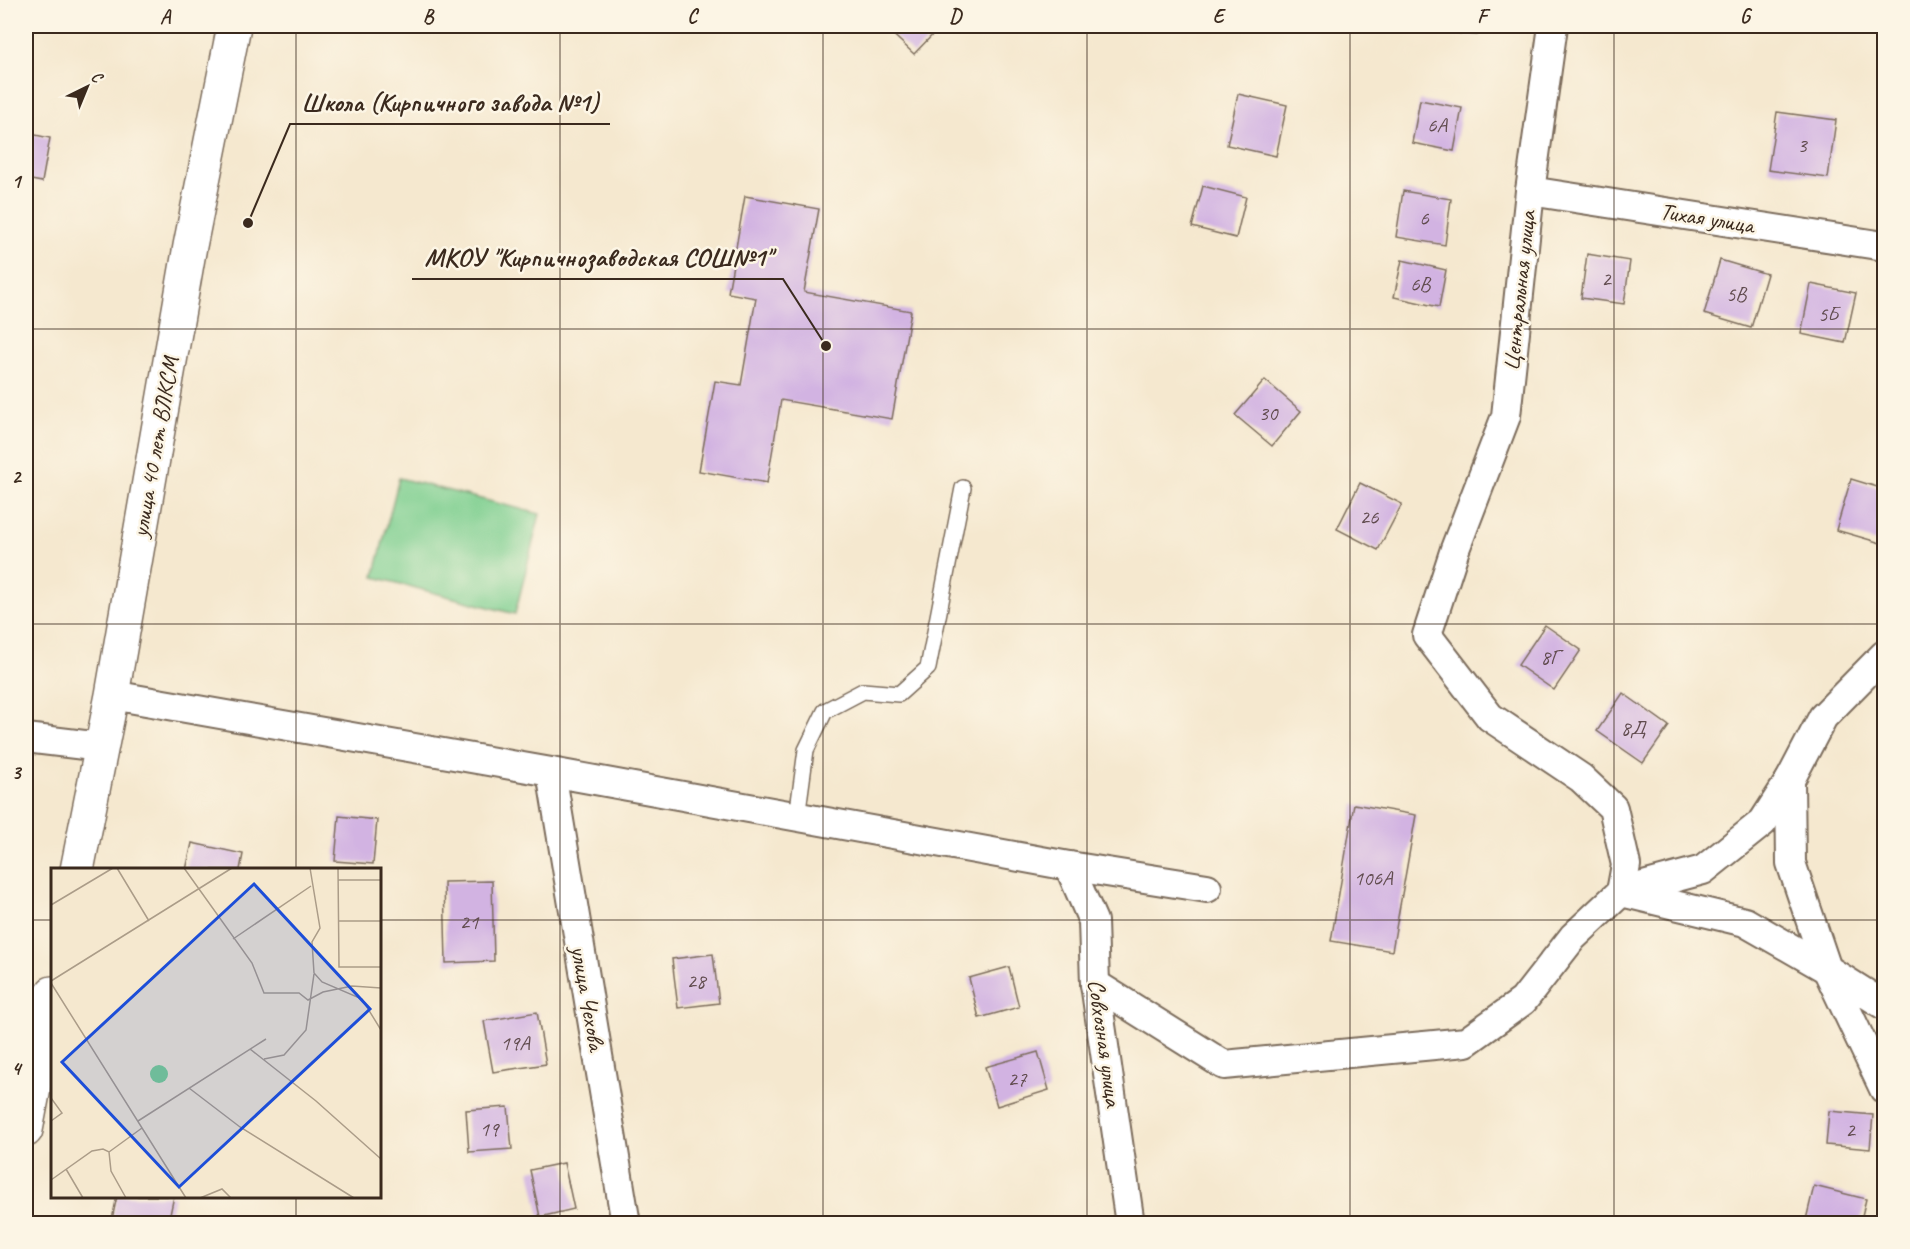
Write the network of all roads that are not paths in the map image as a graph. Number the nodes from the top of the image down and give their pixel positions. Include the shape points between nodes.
1 (234, 26) edge
2 (1552, 26) edge
3 (1530, 191) junction
4 (1884, 246) edge
5 (963, 488) dead end
6 (1884, 655) edge
7 (112, 695) junction
8 (26, 738) edge
9 (101, 747) junction
10 (550, 772) junction
11 (1791, 780) junction
12 (797, 817) junction
13 (1069, 866) junction
14 (77, 868) edge
15 (1207, 888) dead end
16 (1621, 892) junction
17 (1827, 969) junction
18 (1095, 984) junction
19 (51, 998) edge
20 (1884, 1005) edge
21 (1884, 1089) edge
22 (26, 1130) edge
23 (626, 1224) edge
24 (1130, 1224) edge

1 - 7 street, улица 40 лет ВЛКСМ via 190,246
2 - 3 street, Центральная улица
3 - 4 street, Тихая улица
3 - 16 street, Центральная улица via 1506,416 1427,635 1490,717 1581,778 1613,808 1626,865
5 - 12 lane via 928,668 899,694 862,691 825,711 806,750
6 - 11 street via 1823,717
7 - 9 street, улица 40 лет ВЛКСМ
7 - 10 street
8 - 9 street
9 - 14 street, улица 40 лет ВЛКСМ
10 - 12 street
10 - 23 street, улица Чехова
11 - 16 street via 1763,822 1703,870
11 - 17 street via 1791,863
12 - 13 street
13 - 15 street
13 - 18 street, Совхозная улица via 1093,921
16 - 17 street via 1745,922
16 - 18 street via 1573,937 1523,1000 1466,1042 1224,1065
17 - 20 street
17 - 21 street
18 - 24 street, Совхозная улица
19 - 22 street

